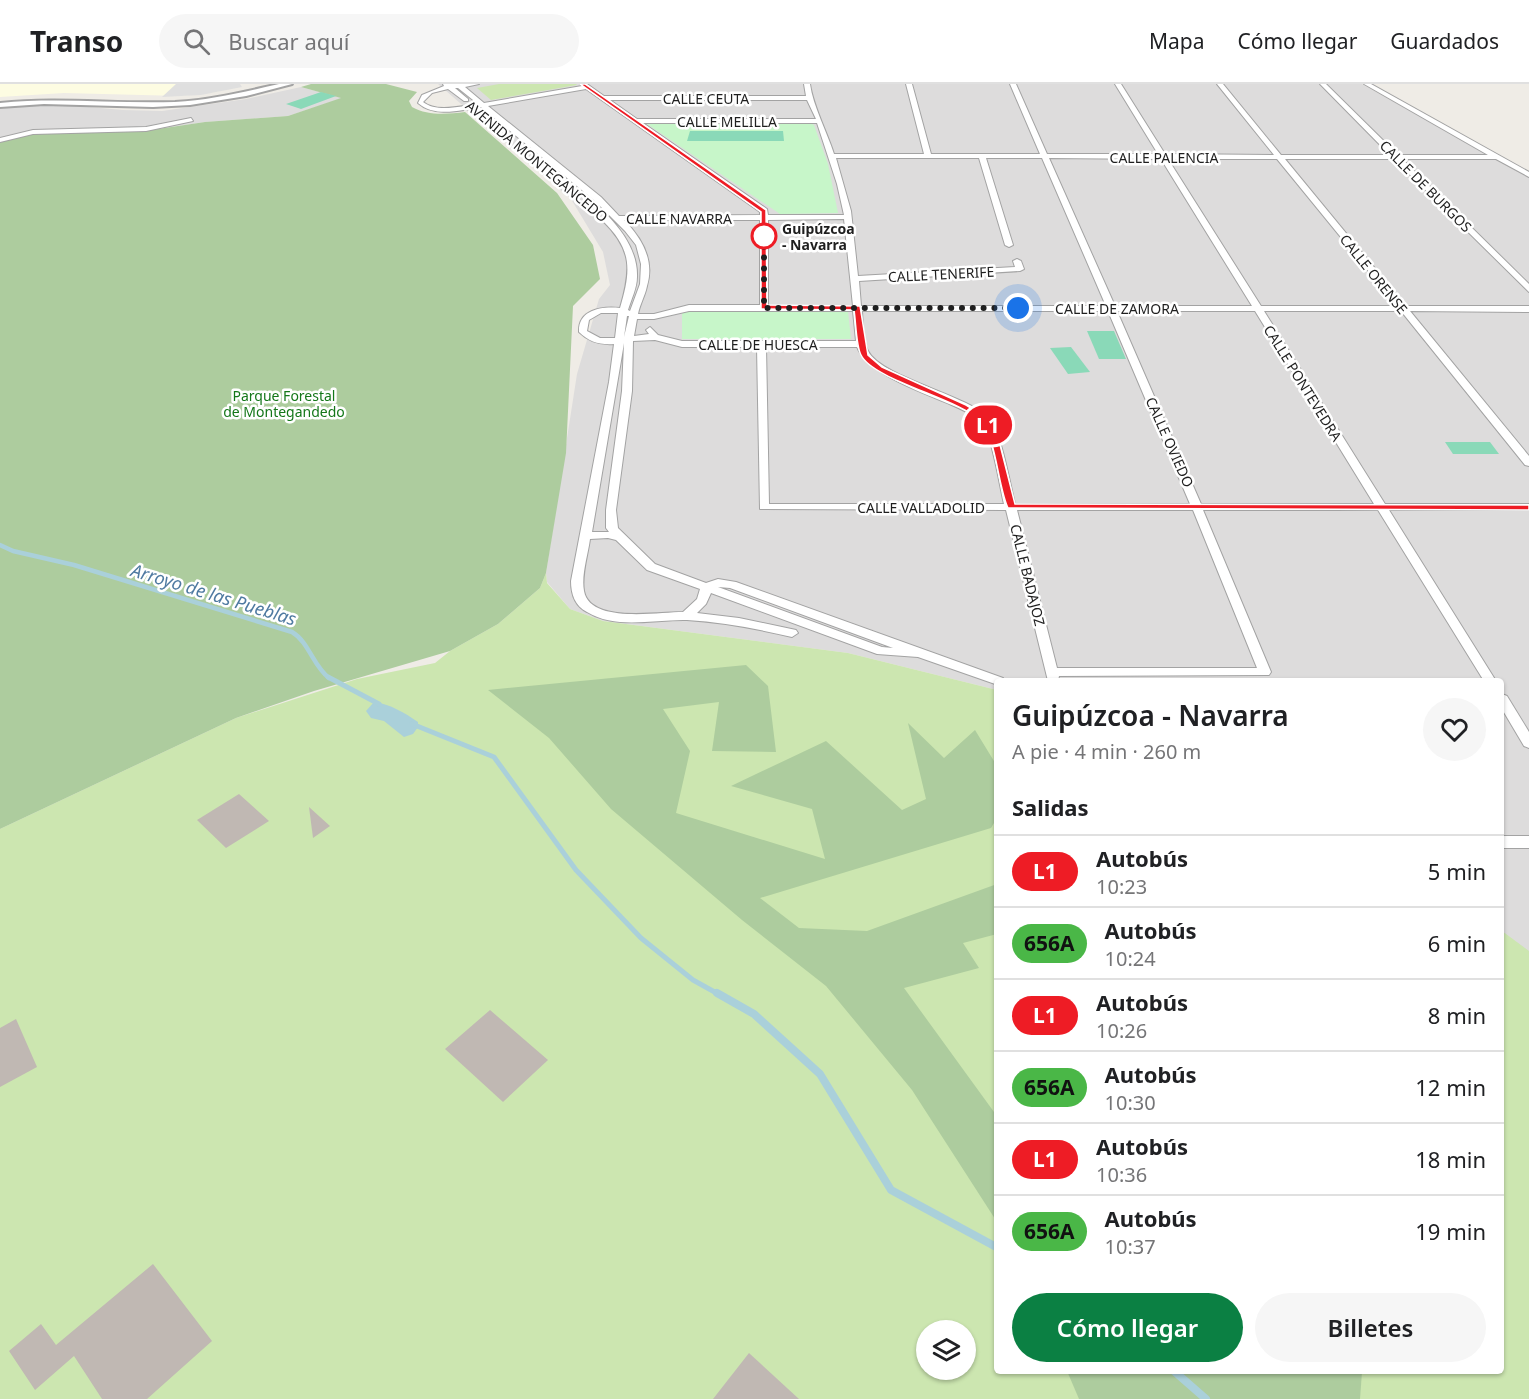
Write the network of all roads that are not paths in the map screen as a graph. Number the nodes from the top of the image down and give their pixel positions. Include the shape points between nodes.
1 (273, 84) edge
2 (288, 84) edge
3 (476, 84) edge
4 (597, 84) edge
5 (807, 84) edge
6 (909, 84) edge
7 (1013, 84) edge
8 (1118, 84) edge
9 (1220, 84) edge
10 (1323, 84) edge
11 (1367, 84) edge
12 (448, 85) edge
13 (461, 85) edge
14 (587, 88) edge
15 (809, 98) junction
16 (603, 99) junction
17 (0, 103) edge
18 (479, 106) junction
19 (191, 120) dead end
20 (635, 121) junction
21 (820, 121) junction
22 (0, 139) edge
23 (831, 156) junction
24 (928, 156) junction
25 (982, 157) junction
26 (1045, 157) junction
27 (1162, 157) junction
28 (1280, 157) junction
29 (1498, 157) junction
30 (1397, 158) junction
31 (1529, 175) edge
32 (848, 217) junction
33 (617, 218) junction
34 (764, 218) junction
35 (1009, 246) dead end
36 (1017, 261) dead end
37 (854, 279) junction
38 (1529, 289) edge
39 (764, 308) junction
40 (858, 308) junction
41 (1113, 308) junction
42 (1256, 308) junction
43 (1402, 308) junction
44 (1529, 309) edge
45 (623, 311) junction
46 (634, 315) junction
47 (657, 316) junction
48 (655, 337) junction
49 (629, 339) junction
50 (618, 341) junction
51 (761, 344) junction
52 (861, 344) junction
53 (1529, 463) edge
54 (1011, 506) junction
55 (1381, 506) junction
56 (1198, 507) junction
57 (1529, 507) edge
58 (586, 536) junction
59 (620, 538) junction
60 (707, 587) junction
61 (686, 616) junction
62 (792, 633) dead end
63 (1052, 677) edge
64 (1488, 678) edge
65 (994, 680) edge
66 (1504, 702) edge
67 (1529, 743) edge
68 (1504, 842) edge
69 (1529, 843) edge

1 - 17 street via 175,101 81,98
2 - 17 street via 227,98 175,104
3 - 13 street
4 - 14 street
5 - 15 street
6 - 24 street
7 - 26 street, CALLE OVIEDO
8 - 27 street, CALLE PONTEVEDRA
9 - 28 street, CALLE ORENSE
10 - 30 street, CALLE DE BURGOS
11 - 29 street
12 - 13 street
12 - 18 street, AVENIDA MONTEGANCEDO
12 - 18 street via 427,93 421,104 440,110
13 - 18 street, AVENIDA MONTEGANCEDO
14 - 16 street
14 - 18 street
15 - 16 street, CALLE CEUTA via 700,95
15 - 21 street
16 - 20 street
18 - 33 street, AVENIDA MONTEGANCEDO
18 - 45 street, AVENIDA MONTEGANCEDO via 620,233 633,278
19 - 22 street via 146,129 33,132
20 - 21 street, CALLE MELILLA
20 - 34 street via 764,211
21 - 23 street
23 - 24 street, CALLE PALENCIA
23 - 32 street
24 - 25 street, CALLE PALENCIA
25 - 26 street, CALLE PALENCIA
25 - 35 street
26 - 27 street, CALLE PALENCIA
26 - 41 street, CALLE OVIEDO
27 - 28 street, CALLE PALENCIA
27 - 42 street, CALLE PONTEVEDRA
28 - 30 street, CALLE PALENCIA
28 - 43 street, CALLE ORENSE
29 - 30 street, CALLE PALENCIA
29 - 31 street
30 - 38 street, CALLE DE BURGOS
32 - 34 street, CALLE NAVARRA
32 - 37 street
33 - 34 street, CALLE NAVARRA
33 - 46 street, AVENIDA MONTEGANCEDO via 640,245 645,264 644,284
34 - 39 street
36 - 37 street, CALLE TENERIFE via 1020,269
37 - 40 street
39 - 40 street, CALLE DE ZAMORA
39 - 47 street, CALLE DE ZAMORA via 689,308
40 - 41 street, CALLE DE ZAMORA
40 - 52 street
41 - 42 street, CALLE DE ZAMORA
41 - 56 street, CALLE OVIEDO
42 - 43 street, CALLE DE ZAMORA
42 - 55 street, CALLE PONTEVEDRA
43 - 44 street, CALLE DE ZAMORA
43 - 53 street, CALLE ORENSE
45 - 46 street
45 - 50 street, AVENIDA MONTEGANCEDO
45 - 50 street via 593,313 582,325 586,336
46 - 47 street, CALLE DE ZAMORA
46 - 49 street, AVENIDA MONTEGANCEDO
47 - 48 street via 649,328
48 - 49 street, CALLE DE HUESCA via 641,335
48 - 51 street, CALLE DE HUESCA via 682,344
49 - 50 street
49 - 59 street, AVENIDA MONTEGANCEDO via 627,391 611,510 612,528
50 - 58 street, AVENIDA MONTEGANCEDO
51 - 52 street, CALLE DE HUESCA
51 - 54 street, CALLE VALLADOLID via 764,507
52 - 54 street, CALLE BADAJOZ via 865,355 880,368 984,419 992,433
54 - 56 street, CALLE VALLADOLID
54 - 63 street, CALLE BADAJOZ
55 - 56 street, CALLE VALLADOLID
55 - 57 street, CALLE VALLADOLID
55 - 64 street, CALLE PONTEVEDRA
56 - 63 street, CALLE OVIEDO via 1265,672
58 - 59 street
58 - 61 street, AVENIDA MONTEGANCEDO via 577,581 577,594 583,605 606,615
59 - 60 street, AVENIDA MONTEGANCEDO via 651,567
60 - 61 street via 702,601
60 - 65 street, AVENIDA MONTEGANCEDO via 882,651 916,653
61 - 62 street, AVENIDA MONTEGANCEDO
66 - 67 street
68 - 69 street

